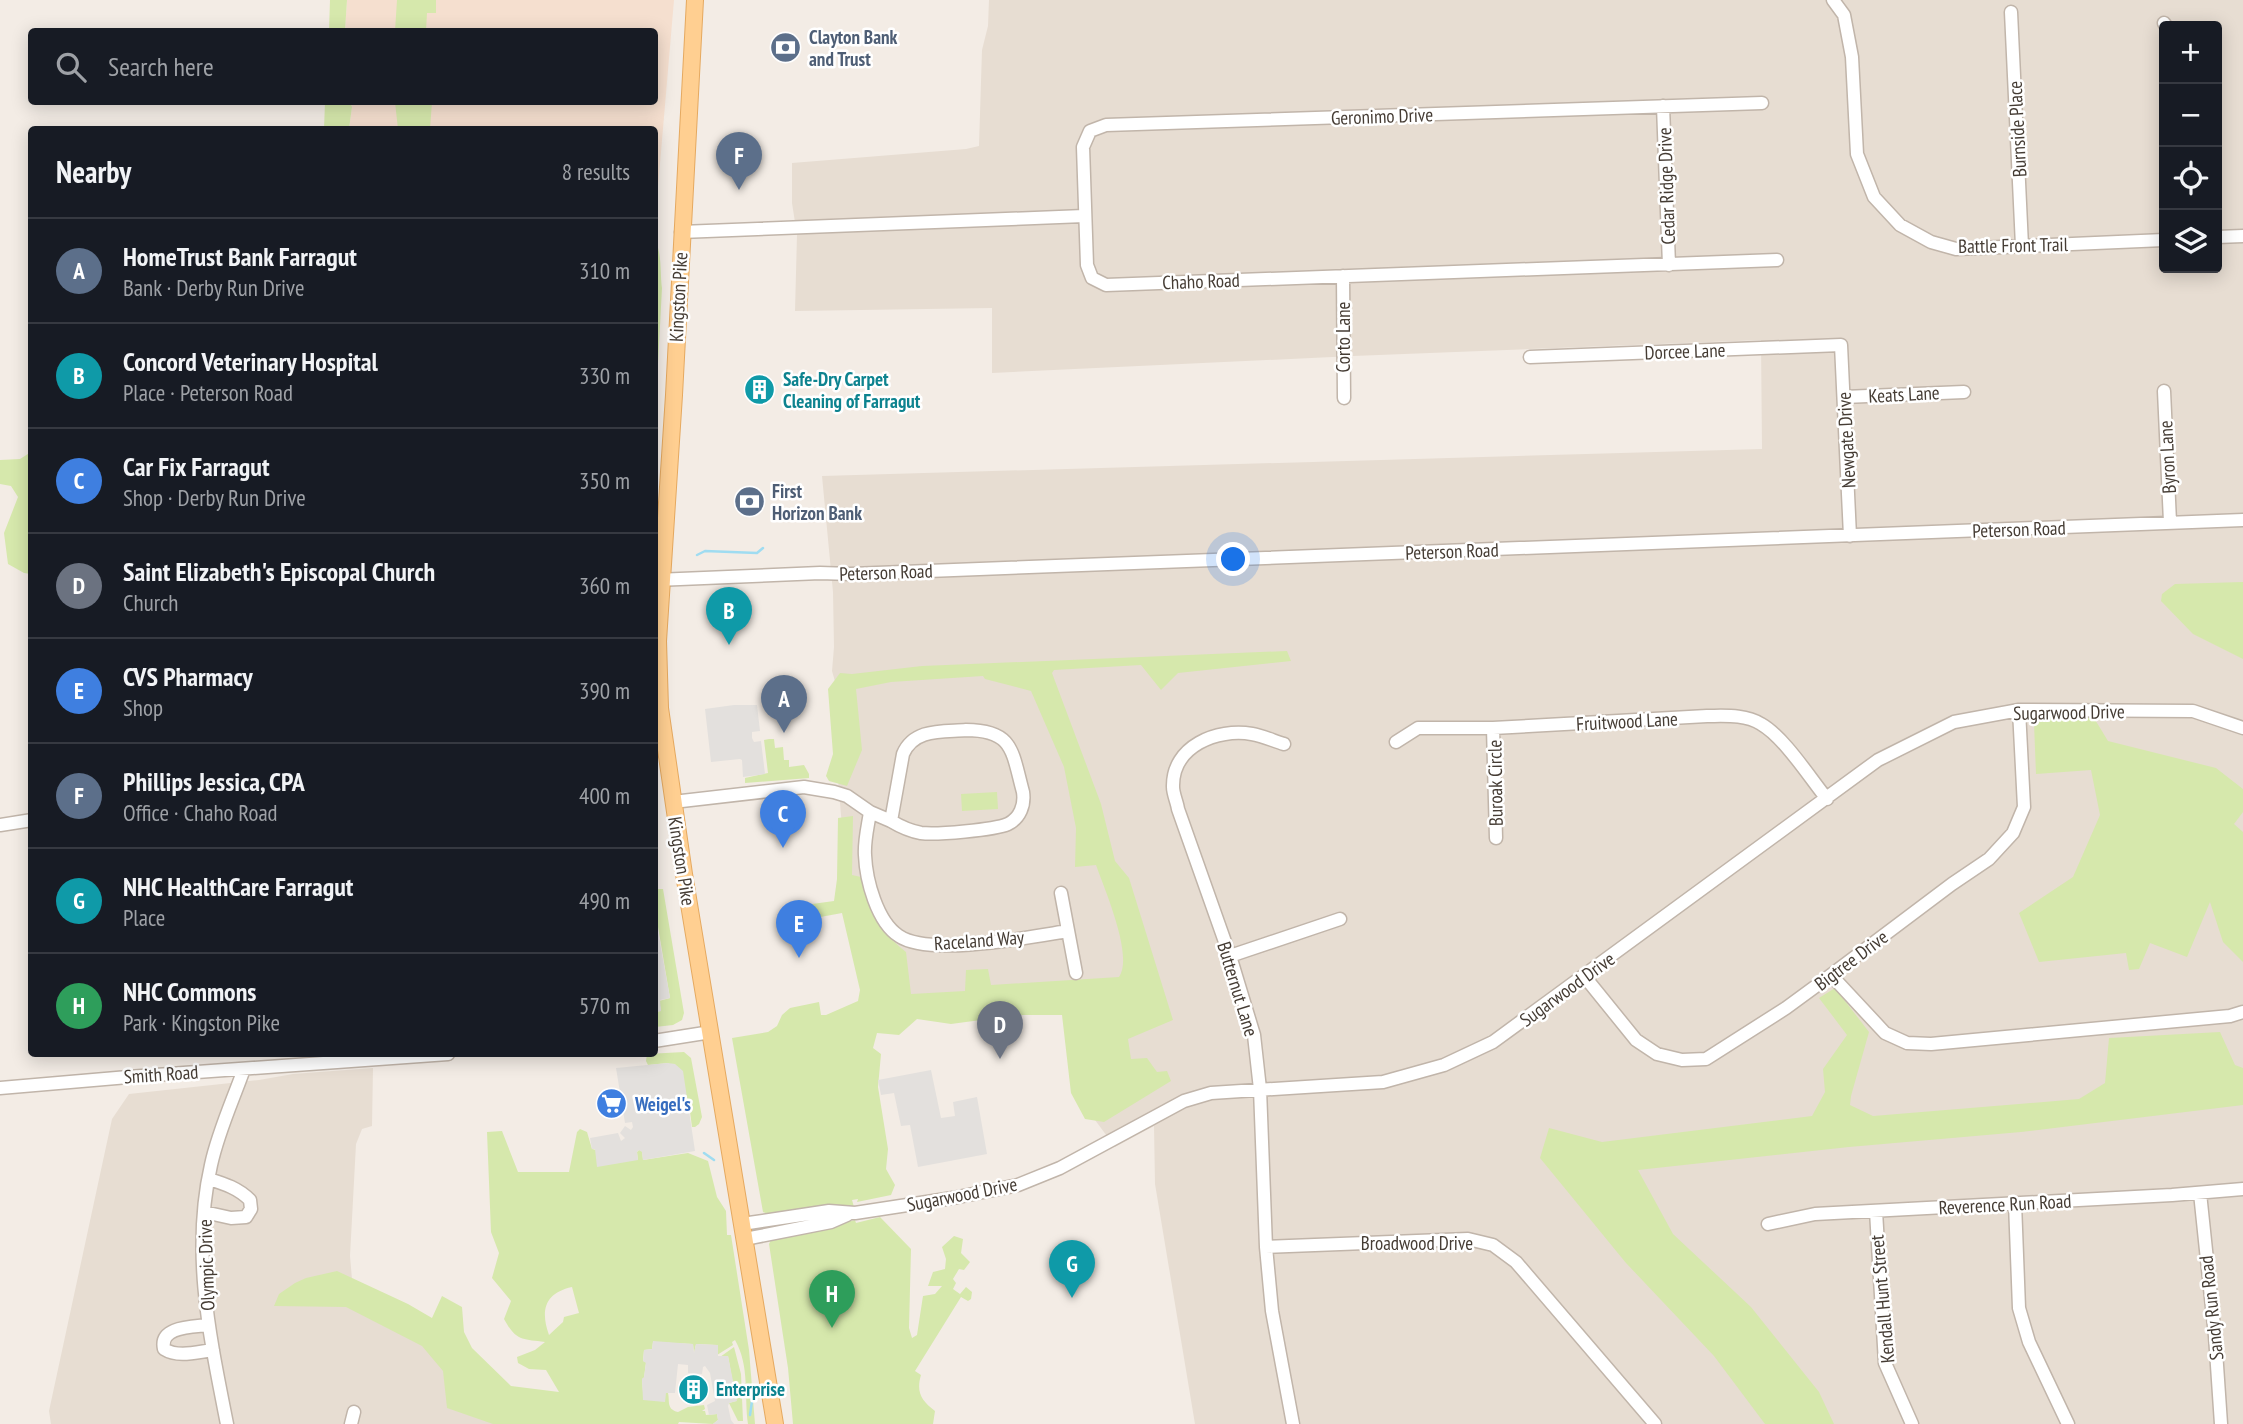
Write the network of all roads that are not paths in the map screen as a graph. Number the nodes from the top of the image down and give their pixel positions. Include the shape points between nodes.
1 (695, 0) edge
2 (1833, 0) edge
3 (2011, 12) dead end
4 (1762, 103) dead end
5 (1663, 106) junction
6 (1084, 216) junction
7 (681, 232) junction
8 (2243, 236) edge
9 (2222, 237) edge
10 (2159, 240) edge
11 (2022, 246) junction
12 (1777, 260) dead end
13 (1669, 265) junction
14 (1343, 276) junction
15 (1841, 345) joint
16 (1530, 357) dead end
17 (1964, 391) dead end
18 (2164, 391) dead end
19 (1844, 397) junction
20 (1344, 398) dead end
21 (2243, 520) edge
22 (2170, 522) junction
23 (1850, 536) junction
24 (658, 580) edge
25 (2019, 710) junction
26 (1493, 728) junction
27 (2243, 729) edge
28 (1395, 742) dead end
29 (1284, 744) dead end
30 (1827, 799) junction
31 (673, 802) junction
32 (870, 812) junction
33 (28, 821) edge
34 (891, 821) junction
35 (0, 825) edge
36 (1496, 838) dead end
37 (1061, 892) dead end
38 (1340, 919) dead end
39 (1068, 931) junction
40 (1230, 956) junction
41 (1076, 973) dead end
42 (1831, 975) junction
43 (1585, 977) junction
44 (2243, 1012) edge
45 (711, 1032) junction
46 (658, 1040) edge
47 (407, 1057) edge
48 (244, 1069) junction
49 (0, 1088) edge
50 (1260, 1089) junction
51 (209, 1179) junction
52 (2243, 1189) edge
53 (2200, 1193) junction
54 (2015, 1203) junction
55 (1876, 1211) junction
56 (204, 1212) junction
57 (1768, 1224) dead end
58 (743, 1231) junction
59 (1266, 1247) junction
60 (208, 1325) junction
61 (213, 1350) junction
62 (227, 1424) edge
63 (775, 1424) edge
64 (1293, 1424) edge
65 (1655, 1424) edge
66 (1912, 1424) edge
67 (2068, 1424) edge
68 (2221, 1424) edge

1 - 7 main road, Kingston Pike
2 - 11 street, Battle Front Trail via 1844,15 1852,57 1857,154 1874,197 1900,225 1931,242 1956,249
3 - 11 street, Burnside Place
4 - 5 street, Geronimo Drive
5 - 6 street, Geronimo Drive via 1106,125 1090,131 1083,147
5 - 13 street, Cedar Ridge Drive
6 - 7 street
6 - 14 street, Chaho Road via 1087,265 1092,278 1106,285
7 - 24 main road, Kingston Pike via 674,395
8 - 9 street
10 - 11 street, Battle Front Trail
12 - 13 street, Chaho Road
13 - 14 street, Chaho Road
14 - 20 street, Corto Lane
15 - 16 street, Dorcee Lane
15 - 19 street, Newgate Drive
17 - 19 street, Keats Lane
18 - 22 street, Byron Lane
19 - 23 street, Newgate Drive
21 - 22 street, Peterson Road
22 - 23 street, Peterson Road
23 - 24 street, Peterson Road
24 - 31 main road, Kingston Pike via 660,708
25 - 27 street, Sugarwood Drive via 2193,711
25 - 30 street, Sugarwood Drive via 1954,722 1878,760
25 - 42 street, Bigtree Drive via 2024,807 2013,833 1989,859
26 - 28 street, Fruitwood Lane via 1418,728
26 - 30 street, Fruitwood Lane via 1738,716 1761,723 1783,743
26 - 36 street, Buroak Circle
29 - 40 street, Butternut Lane via 1250,734 1213,736 1190,747 1178,764 1173,787 1178,809
30 - 43 street, Sugarwood Drive
31 - 32 street via 804,787 847,796
31 - 45 main road, Kingston Pike
32 - 34 street
32 - 39 street, Raceland Way via 864,852 874,900 890,929 900,937 939,946
33 - 35 street
34 - 34 street via 924,833 1007,824 1018,816 1024,799 1007,742 997,734 976,730 924,734 911,740 903,754
37 - 39 street
38 - 40 street
39 - 41 street
40 - 50 street, Butternut Lane via 1254,1034
42 - 43 street, Bigtree Drive via 1706,1059 1682,1060 1657,1054 1636,1040
42 - 44 street via 1885,1033 1907,1043
43 - 50 street, Sugarwood Drive via 1493,1042 1444,1065 1383,1082
45 - 46 street
45 - 58 main road, Kingston Pike
47 - 48 street, Smith Road
48 - 49 street, Smith Road
48 - 51 street, Olympic Drive
50 - 58 street, Sugarwood Drive via 1211,1093 1184,1101 1060,1168 1018,1185 850,1213 831,1222 815,1219
50 - 59 street, Butternut Lane
51 - 56 street, Olympic Drive
51 - 56 street via 241,1191 251,1209 246,1217
52 - 53 street, Reverence Run Road
53 - 54 street, Reverence Run Road
53 - 68 street, Sandy Run Road
54 - 55 street, Reverence Run Road
54 - 67 street via 2019,1308 2029,1342
55 - 57 street, Reverence Run Road via 1815,1214
55 - 66 street, Kendall Hunt Street via 1885,1363
56 - 60 street, Olympic Drive via 201,1238
58 - 63 main road, Kingston Pike
59 - 64 street, Butternut Lane via 1272,1311
59 - 65 street, Broadwood Drive via 1468,1239 1493,1245 1516,1262
60 - 61 street, Olympic Drive
60 - 61 street via 171,1331 165,1336 164,1349 178,1354
61 - 62 street, Olympic Drive

